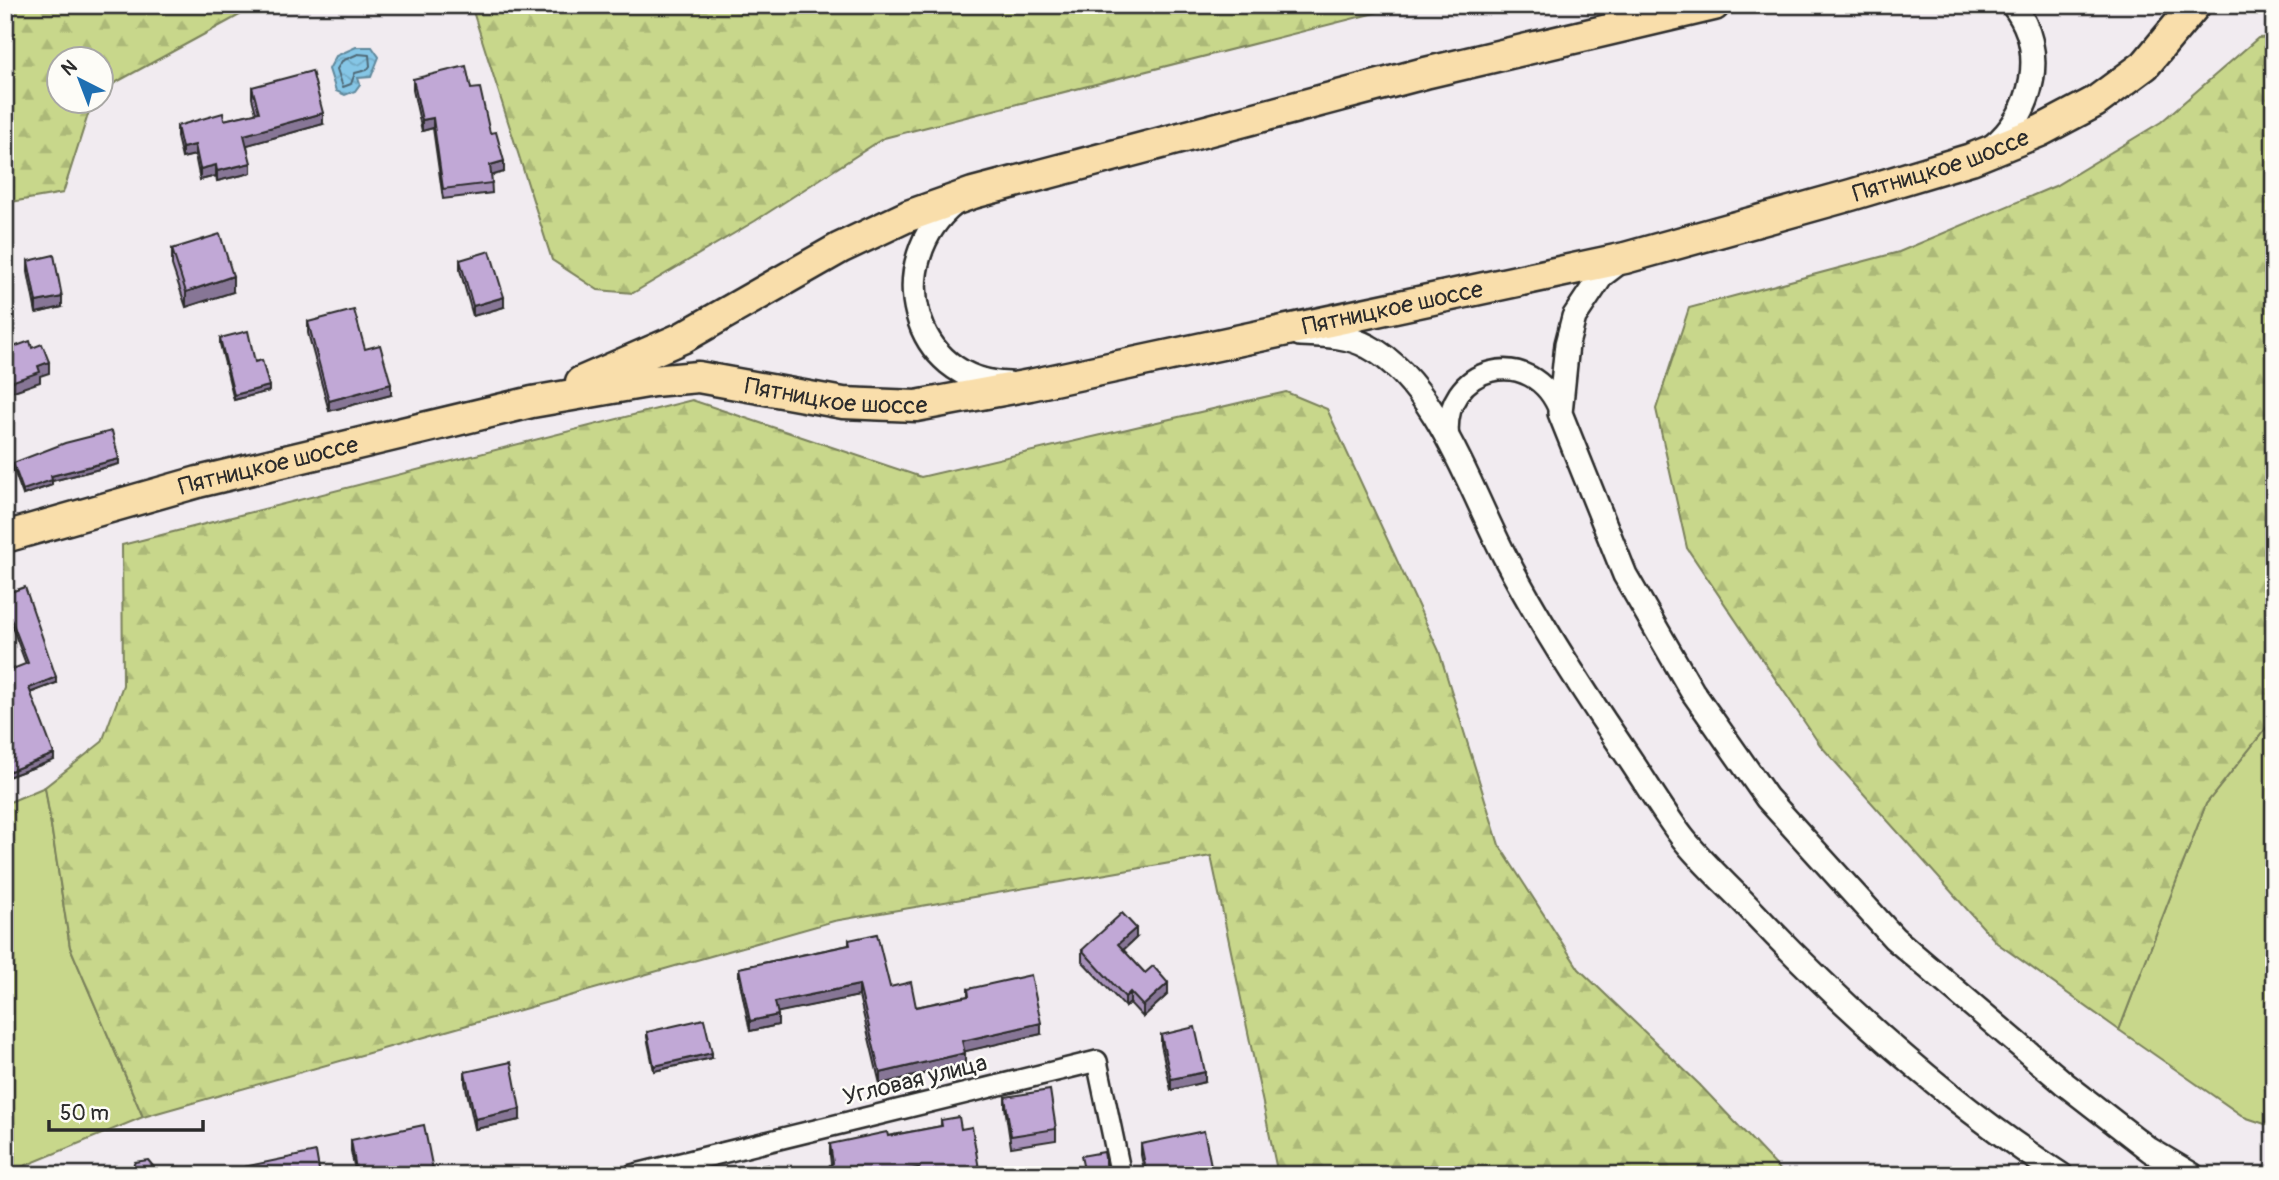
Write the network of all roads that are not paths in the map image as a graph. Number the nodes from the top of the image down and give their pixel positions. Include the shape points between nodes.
1 (1714, 5) edge
2 (2013, 5) edge
3 (2195, 5) edge
4 (1971, 159) junction
5 (974, 193) junction
6 (1625, 258) junction
7 (1280, 332) junction
8 (1030, 385) junction
9 (532, 402) junction
10 (1560, 412) junction
11 (1449, 440) junction
12 (5, 537) edge
13 (632, 1175) edge
14 (1121, 1175) edge
15 (2061, 1175) edge
16 (2192, 1175) edge

1 - 5 main road, Пятницкое шоссе via 1426,73
2 - 4 street via 2031,42 2029,94 2014,126
3 - 4 main road, Пятницкое шоссе via 2144,65 2095,102
4 - 6 main road, Пятницкое шоссе
5 - 8 street via 944,212 923,240 913,273 915,308 929,340 953,365 984,381
5 - 9 main road, Пятницкое шоссе via 908,216 840,248 682,338
6 - 7 main road, Пятницкое шоссе
6 - 10 street via 1602,275 1574,317
7 - 8 main road, Пятницкое шоссе
7 - 11 street via 1342,337 1367,345 1403,375
8 - 9 main road, Пятницкое шоссе via 916,406 843,403 698,377
9 - 12 main road, Пятницкое шоссе via 198,482
10 - 11 street via 1549,391 1531,376 1509,369 1485,373 1457,394 1448,416
10 - 16 street via 1625,575 1692,691 1767,798 1894,938 2065,1084 2150,1150
11 - 15 street via 1504,555 1561,658 1683,838 1794,955 1924,1075 1999,1135
13 - 14 street, Угловая улица via 1097,1061

